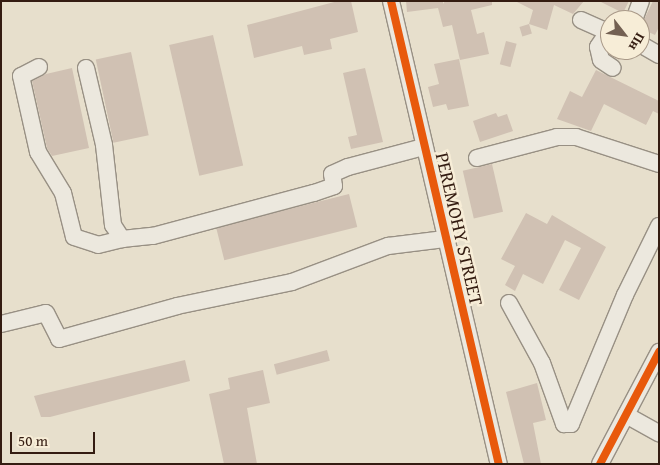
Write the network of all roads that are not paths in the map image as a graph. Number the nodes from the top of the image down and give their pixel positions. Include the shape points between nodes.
1 (392, 1) edge
2 (580, 20) dead end
3 (600, 29) edge
4 (602, 60) edge
5 (39, 67) dead end
6 (86, 68) dead end
7 (613, 68) dead end
8 (423, 146) junction
9 (477, 158) dead end
10 (659, 164) edge
11 (659, 226) edge
12 (122, 239) junction
13 (445, 239) junction
14 (509, 303) dead end
15 (1, 324) edge
16 (659, 352) edge
17 (626, 415) junction
18 (658, 437) edge
19 (499, 464) edge
20 (600, 464) edge

1 - 8 street, PEREMOHY STREET
2 - 3 street
4 - 7 street
5 - 12 street via 21,76 28,111 38,152 63,193 74,238 98,245
6 - 12 street via 104,145 113,225
8 - 12 street via 348,167 332,174 334,186 314,193 153,236
8 - 13 street, PEREMOHY STREET
9 - 10 street via 557,137 576,137
11 - 14 street via 625,295 571,424 564,424 542,363
13 - 15 street via 388,246 292,282 177,306 59,339 46,313
13 - 19 street, PEREMOHY STREET
16 - 17 street
17 - 18 street
17 - 20 street

